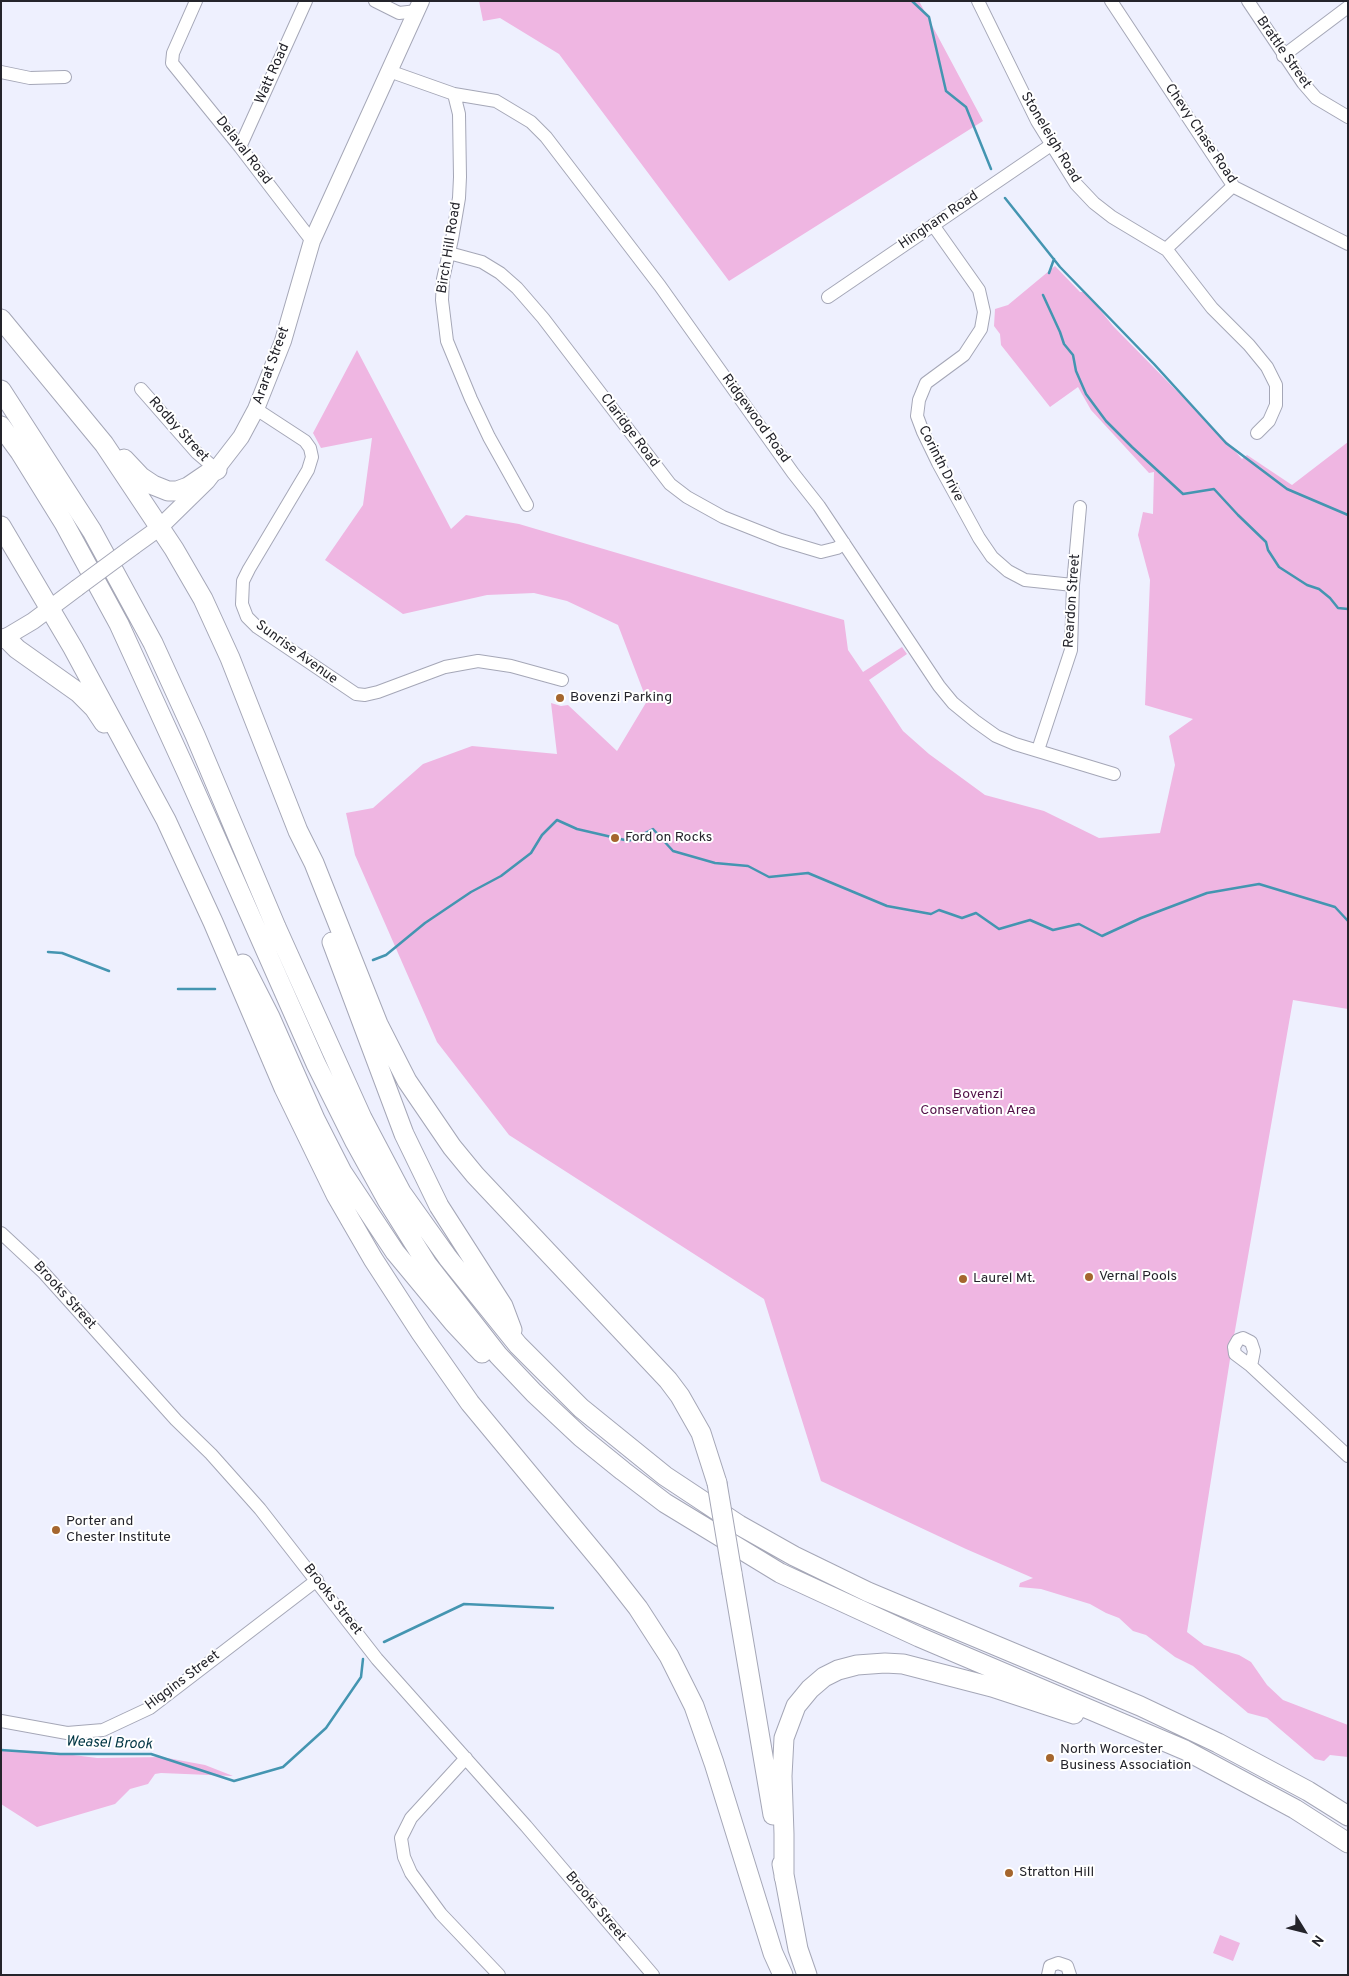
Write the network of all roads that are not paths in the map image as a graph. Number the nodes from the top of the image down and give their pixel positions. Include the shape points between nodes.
1 (196, 1) edge
2 (306, 1) edge
3 (375, 1) edge
4 (978, 1) edge
5 (1111, 1) edge
6 (1248, 1) edge
7 (416, 4) edge
8 (1348, 7) edge
9 (1283, 56) junction
10 (389, 71) junction
11 (1, 72) edge
12 (65, 77) dead end
13 (454, 94) junction
14 (1348, 117) edge
15 (1051, 145) junction
16 (240, 147) junction
17 (1233, 186) junction
18 (933, 225) junction
19 (312, 241) junction
20 (1348, 244) edge
21 (1166, 249) junction
22 (449, 253) junction
23 (828, 297) dead end
24 (5, 323) edge
25 (141, 389) dead end
26 (1, 390) edge
27 (256, 409) junction
28 (86, 421) junction
29 (1, 426) edge
30 (1257, 433) dead end
31 (217, 470) junction
32 (527, 505) dead end
33 (1080, 507) dead end
34 (1, 526) edge
35 (159, 528) junction
36 (844, 543) junction
37 (1073, 585) junction
38 (50, 609) junction
39 (3, 637) edge
40 (562, 680) dead end
41 (1038, 750) junction
42 (142, 774) junction
43 (1114, 774) dead end
44 (298, 831) junction
45 (214, 922) junction
46 (1, 1233) edge
47 (518, 1345) junction
48 (1251, 1366) dead end
49 (534, 1393) junction
50 (1348, 1456) edge
51 (317, 1580) junction
52 (1, 1721) edge
53 (1145, 1732) junction
54 (466, 1758) junction
55 (1348, 1816) edge
56 (1348, 1842) edge
57 (784, 1877) junction
58 (499, 1975) edge
59 (653, 1975) edge
60 (783, 1975) edge
61 (808, 1975) edge
62 (1048, 1975) edge
63 (1070, 1975) edge

1 - 16 street, Delaval Road via 173,53 172,63
2 - 16 street, Watt Road
3 - 7 street via 399,13
4 - 15 street, Stoneleigh Road
5 - 17 street, Chevy Chase Road
6 - 9 street, Brattle Street
7 - 10 main road, Ararat Street
8 - 9 street
9 - 14 street, Brattle Street via 1316,98
10 - 13 street, Ridgewood Road
10 - 19 main road, Ararat Street
11 - 12 street via 30,78
13 - 22 street, Birch Hill Road via 459,114 460,177
13 - 36 street, Ridgewood Road via 496,101 532,122 546,138 660,286
15 - 18 street, Hingham Road
15 - 21 street, Stoneleigh Road via 1076,184 1094,203
16 - 19 street, Delaval Road
17 - 20 street, Chevy Chase Road
17 - 21 street
18 - 23 street, Hingham Road
18 - 37 street, Corinth Drive via 979,290 984,312 981,329 964,355 926,383 917,416 923,432 992,557 1008,572 1025,580
19 - 27 main road, Ararat Street via 283,341
21 - 30 street, Stoneleigh Road via 1222,320 1249,345 1272,376 1276,385 1274,414
22 - 32 street, Birch Hill Road via 442,300 447,341 489,437
22 - 36 street, Claridge Road via 482,262 517,288 670,484 704,508 781,540 821,552
24 - 28 highway
25 - 31 street, Rodby Street via 197,453
26 - 47 highway via 92,531 152,643 351,1093 401,1192 448,1258
27 - 31 main road, Ararat Street
27 - 40 street, Sunrise Avenue via 305,441 312,457 308,470 243,581 242,604 257,627 356,694 369,695 444,667 478,661
28 - 31 highway via 141,477 168,491 188,487
28 - 35 highway
29 - 49 highway via 64,523 119,624 354,1142 427,1264 498,1355
31 - 35 main road, Ararat Street
33 - 37 street, Reardon Street
34 - 38 highway
35 - 38 main road, Ararat Street, bridge
35 - 44 highway via 191,577 222,638
36 - 41 street, Ridgewood Road via 953,703 996,736
37 - 41 street, Reardon Street via 1071,650
38 - 39 main road, Ararat Street
38 - 42 highway
39 - 42 highway via 89,703 124,756
41 - 43 street, Ridgewood Road
42 - 45 highway
44 - 47 highway via 300,848 326,923 404,1134 439,1206 503,1306
44 - 57 highway, bridge via 314,863 378,1024 429,1116 475,1175 668,1380 700,1433 717,1483
45 - 49 highway via 245,966 315,1119 371,1219 414,1277 490,1362
45 - 60 highway via 284,1088 336,1195 373,1259 470,1403 638,1608 668,1656 694,1706 773,1953
46 - 51 street, Brooks Street via 44,1272 176,1420 211,1454
47 - 55 highway via 581,1408 665,1476 794,1556 868,1592 1140,1706 1218,1743
48 - 50 street
49 - 53 highway via 581,1437 665,1503 780,1573 919,1637
51 - 52 street, Higgins Street via 150,1708 103,1730 67,1733
51 - 54 street, Brooks Street via 377,1659
53 - 56 highway via 1246,1781
53 - 57 highway via 1090,1720 992,1687 921,1668 885,1663 838,1670 806,1693 787,1727 782,1762
54 - 58 street via 411,1818 401,1838 411,1873 441,1914
54 - 59 street, Brooks Street
57 - 61 highway via 798,1949
62 - 63 street via 1050,1966 1058,1963 1067,1966

